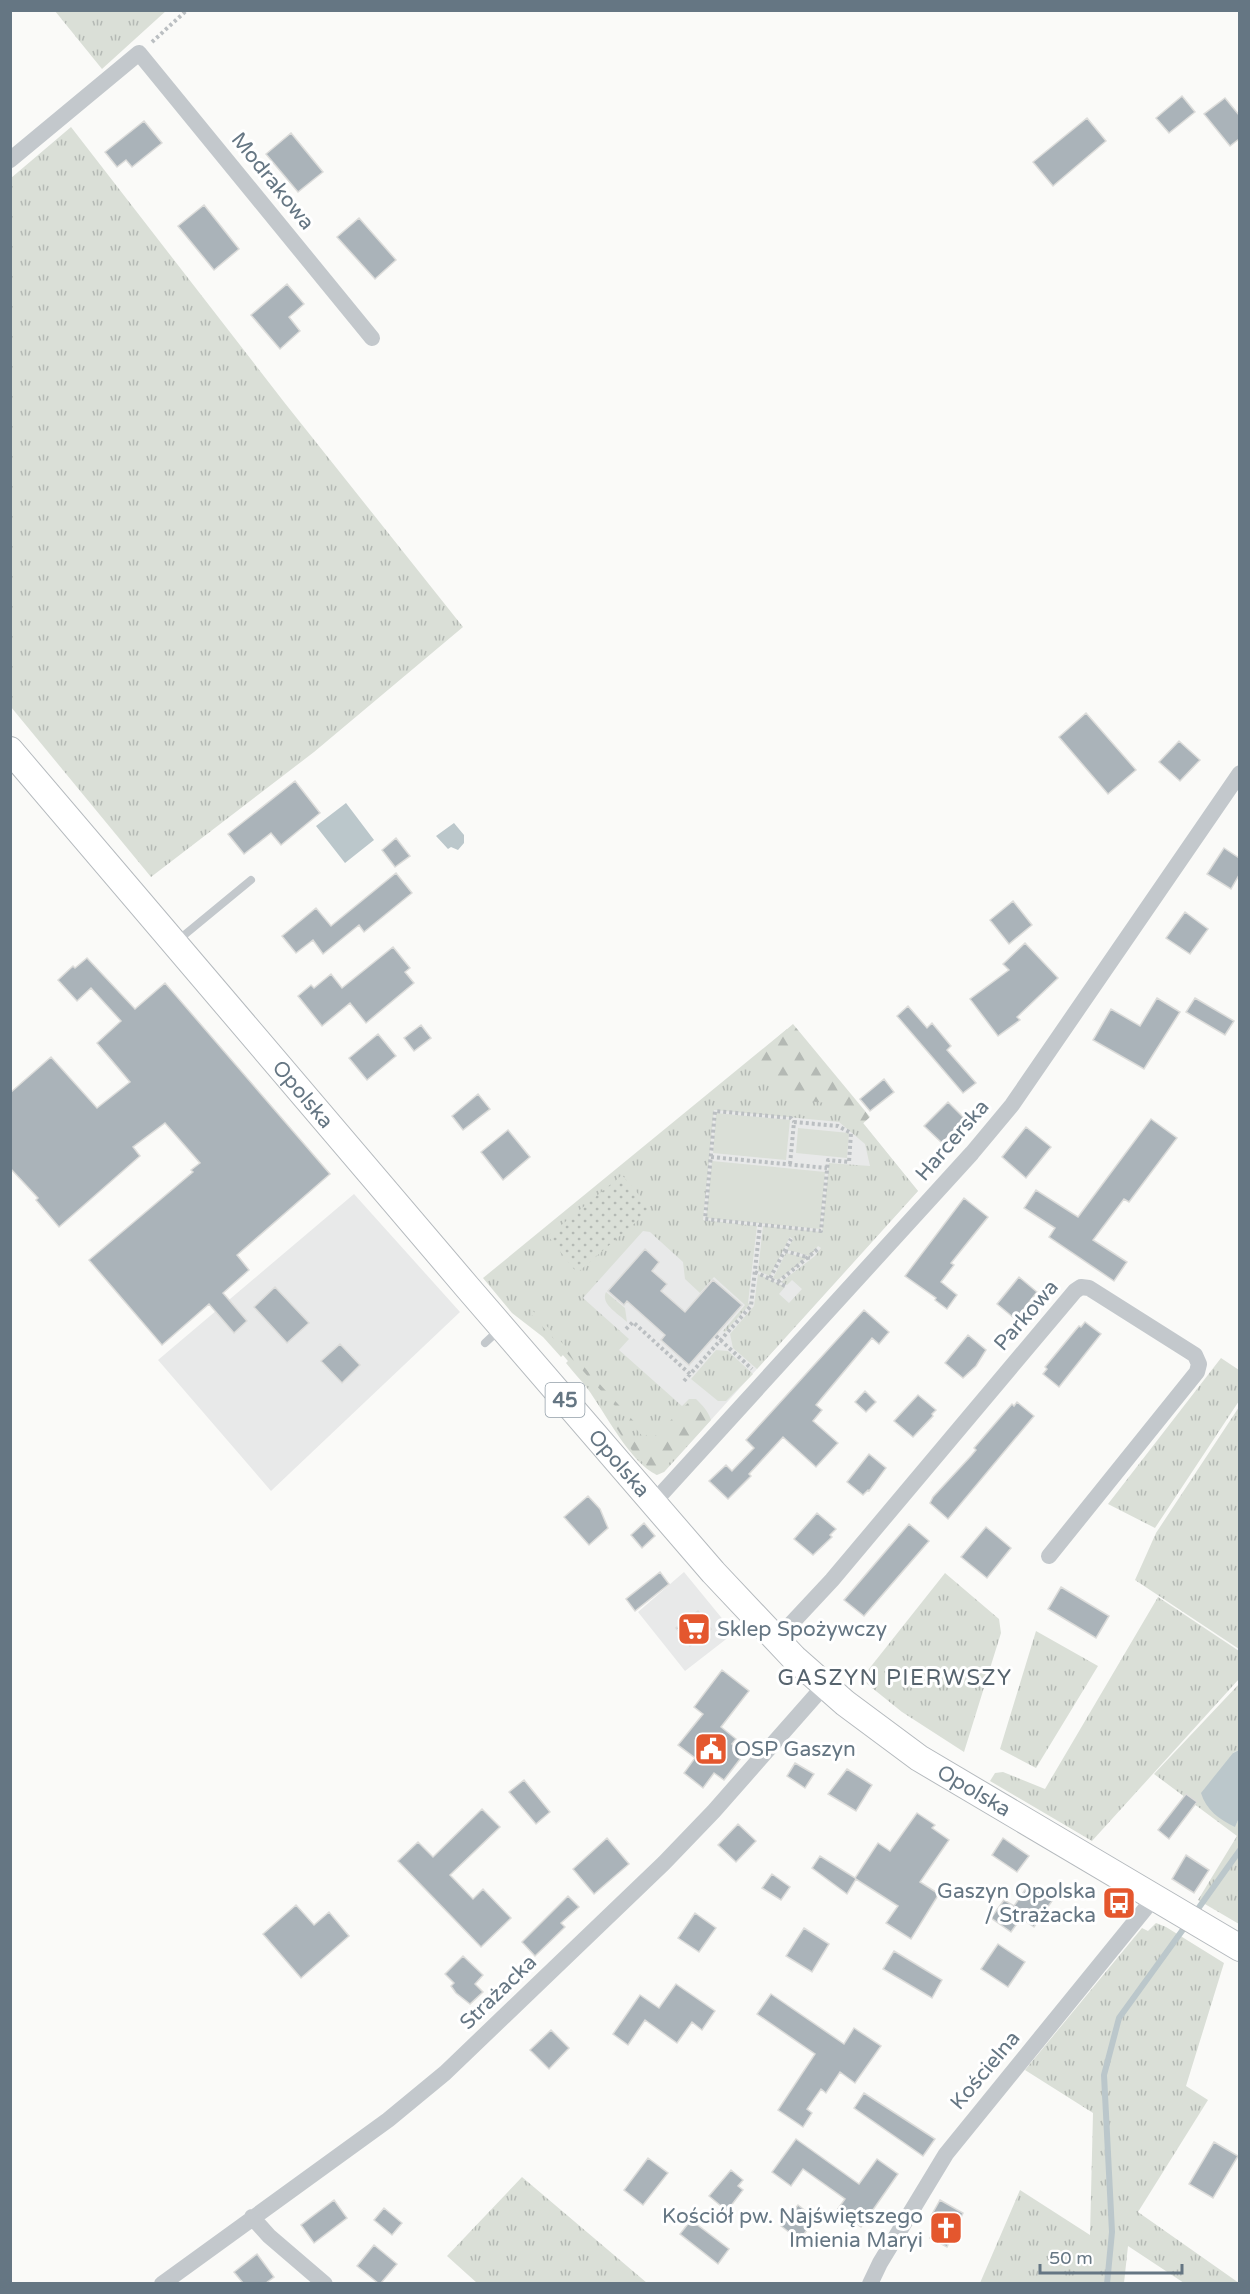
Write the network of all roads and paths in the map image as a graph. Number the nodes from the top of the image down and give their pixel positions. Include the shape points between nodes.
1 (187, 10) edge
2 (139, 53) junction
3 (10, 160) edge
4 (372, 338) dead end
5 (10, 750) edge
6 (1239, 773) edge
7 (251, 880) dead end
8 (174, 944) junction
9 (794, 1122) junction
10 (711, 1157) junction
11 (790, 1164) junction
12 (827, 1168) junction
13 (760, 1225) junction
14 (791, 1239) dead end
15 (819, 1248) dead end
16 (785, 1251) junction
17 (810, 1258) junction
18 (755, 1272) junction
19 (770, 1278) junction
20 (778, 1282) junction
21 (785, 1286) dead end
22 (626, 1329) dead end
23 (716, 1336) dead end
24 (722, 1341) junction
25 (757, 1374) dead end
26 (691, 1375) junction
27 (684, 1382) dead end
28 (654, 1502) junction
29 (1049, 1556) dead end
30 (776, 1640) junction
31 (824, 1686) junction
32 (1154, 1898) junction
33 (1239, 1948) edge
34 (252, 2217) junction
35 (162, 2283) edge
36 (325, 2283) edge
37 (870, 2283) edge

1 - 2 path
2 - 3 street
2 - 4 street, Modrakowa
5 - 8 main road, Opolska / 45
6 - 28 street, Harcerska via 1012,1105
7 - 8 lane
8 - 28 main road, Opolska / 45 via 494,1335
9 - 10 path via 791,1118 715,1111
9 - 11 path
9 - 12 path via 838,1126 851,1133 849,1162 828,1160
10 - 11 path
10 - 13 path via 705,1219
11 - 12 path
12 - 13 path via 821,1231
13 - 18 path
14 - 16 path
15 - 17 path
16 - 17 path
16 - 19 path
17 - 20 path
18 - 19 path
18 - 24 path via 751,1306
19 - 20 path
20 - 21 path
22 - 26 path via 633,1322
23 - 24 path
24 - 25 path
24 - 26 path
26 - 27 path
28 - 30 main road, Opolska / 45
29 - 30 street, Parkowa via 1197,1372 1199,1364 1195,1355 1089,1288 1075,1291 832,1580
30 - 31 main road, Opolska / 45
31 - 32 main road, Opolska / 45 via 927,1764
31 - 34 street, Strażacka via 683,1843 472,2048 388,2120
32 - 33 main road, Opolska / 45
32 - 37 street, Kościelna via 946,2154
34 - 35 street, Strażacka
34 - 36 street

